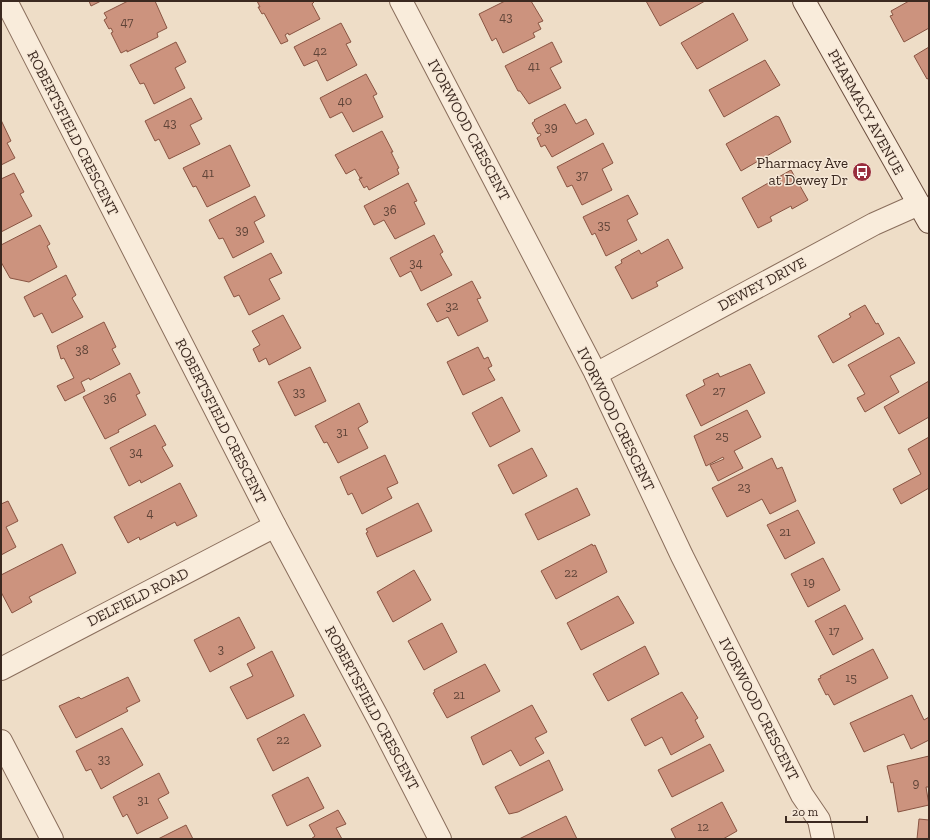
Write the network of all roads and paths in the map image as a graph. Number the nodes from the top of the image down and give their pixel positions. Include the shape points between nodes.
1 (6, 1) edge
2 (401, 1) edge
3 (804, 1) edge
4 (926, 208) edge
5 (596, 374) junction
6 (275, 526) junction
7 (1, 669) edge
8 (1, 741) edge
9 (52, 839) edge
10 (440, 839) edge
11 (823, 839) edge

1 - 6 street, ROBERTSFIELD CRESCENT
2 - 5 street, IVORWOOD CRESCENT
3 - 4 street, PHARMACY AVENUE
4 - 5 street, DEWEY DRIVE via 874,224
5 - 11 street, IVORWOOD CRESCENT via 685,564 802,795 819,820
6 - 7 street, DELFIELD ROAD
6 - 10 street, ROBERTSFIELD CRESCENT
8 - 9 street

